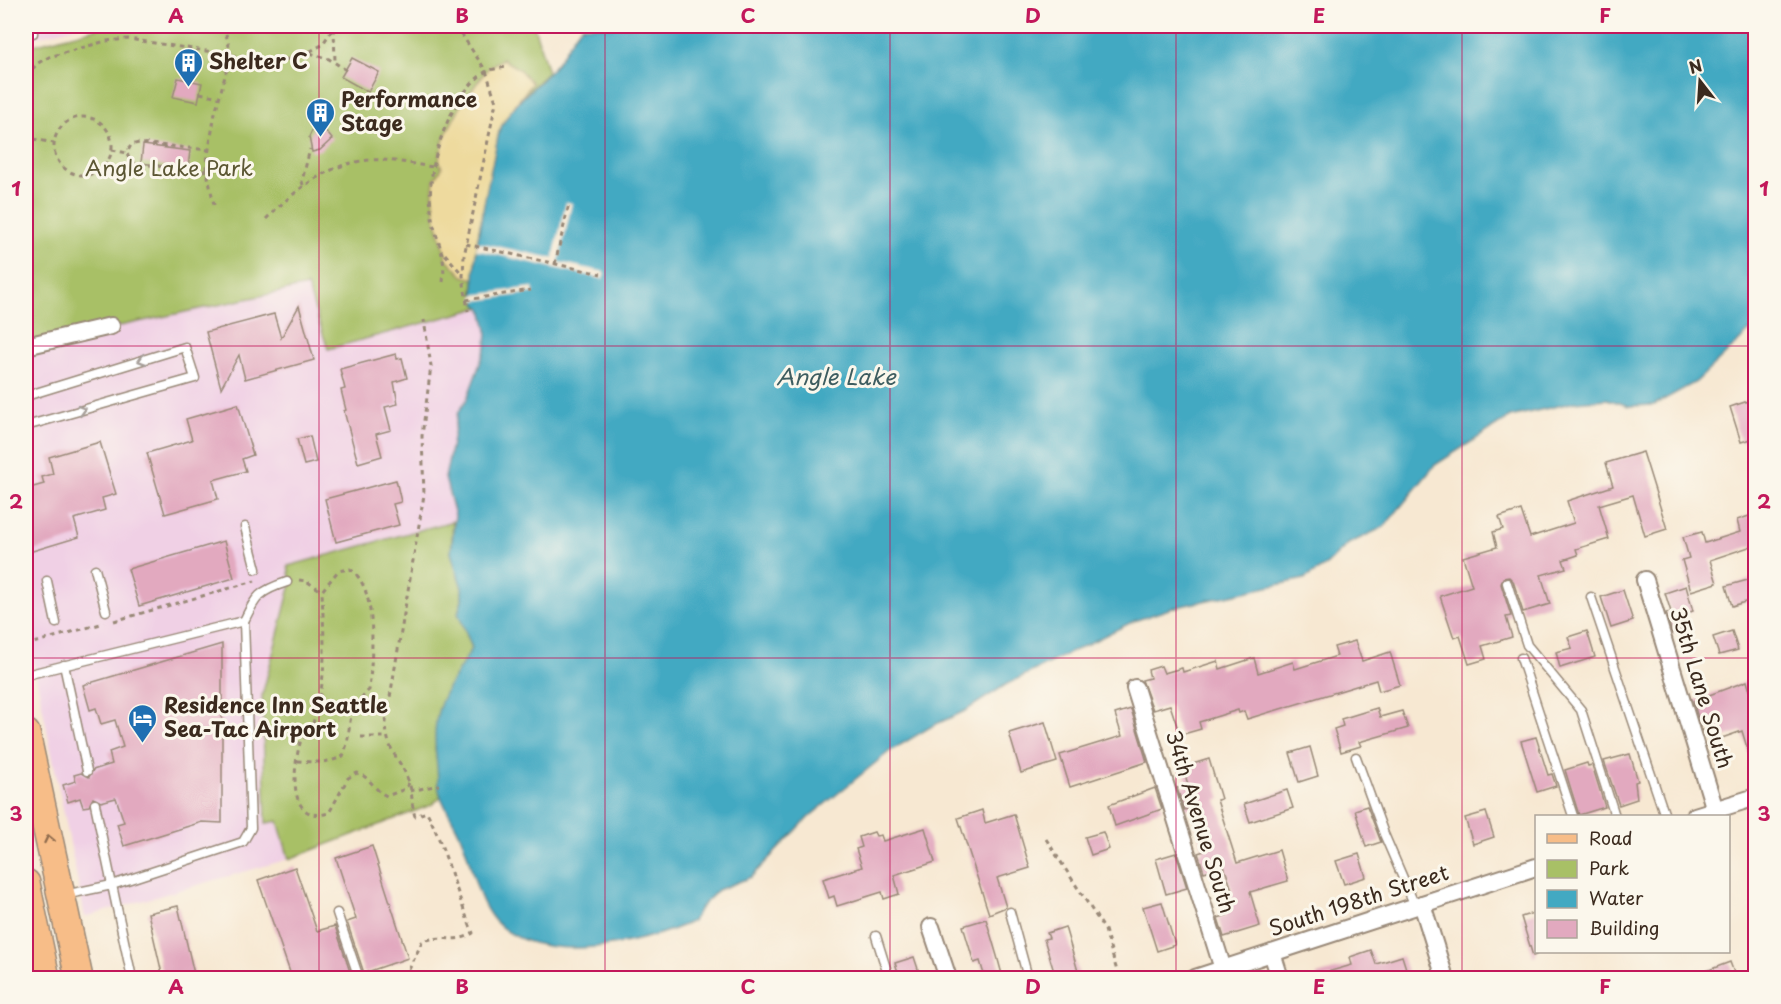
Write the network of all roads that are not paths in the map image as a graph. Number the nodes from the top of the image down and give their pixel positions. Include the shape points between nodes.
1 (32, 26) edge
2 (26, 35) edge
3 (111, 326) dead end
4 (26, 346) edge
5 (26, 396) edge
6 (26, 426) edge
7 (244, 527) dead end
8 (96, 569) dead end
9 (256, 569) dead end
10 (1645, 580) dead end
11 (47, 581) dead end
12 (286, 582) dead end
13 (1508, 583) dead end
14 (1591, 597) dead end
15 (106, 611) dead end
16 (244, 621) junction
17 (56, 623) dead end
18 (1521, 658) dead end
19 (64, 665) junction
20 (26, 675) edge
21 (1135, 688) dead end
22 (26, 733) edge
23 (1356, 757) dead end
24 (87, 771) dead end
25 (1755, 797) edge
26 (95, 804) dead end
27 (1715, 810) junction
28 (1573, 815) edge
29 (1615, 815) edge
30 (1665, 815) edge
31 (1698, 815) edge
32 (26, 867) edge
33 (1535, 867) edge
34 (26, 883) edge
35 (112, 885) junction
36 (61, 896) junction
37 (1418, 905) junction
38 (1010, 912) dead end
39 (337, 913) dead end
40 (931, 927) dead end
41 (876, 936) dead end
42 (1272, 953) junction
43 (1223, 969) junction
44 (46, 978) edge
45 (79, 978) edge
46 (132, 978) edge
47 (359, 978) edge
48 (889, 978) edge
49 (948, 978) edge
50 (1028, 978) edge
51 (1195, 978) edge
52 (1280, 978) edge
53 (1445, 978) edge

1 - 2 lane via 33,33
3 - 4 street
6 -> 5 lane via 195,378 185,347
7 - 9 lane
8 - 15 lane
10 - 27 street, 35th Lane South
11 - 17 lane
12 - 16 lane via 261,592
13 - 29 lane via 1527,645 1581,710
14 - 30 lane
16 - 19 lane
16 - 35 lane via 251,828 243,842
18 - 28 lane
19 - 20 lane
19 - 24 lane
21 - 43 street, 34th Avenue South
36 -> 22 main road
23 - 37 lane via 1384,834
25 - 27 street
26 - 35 lane
27 - 31 street
32 - 36 main road via 39,875 50,894
33 - 37 street, South 198th Street
34 - 44 main road via 37,952
35 - 36 lane
35 - 46 lane
36 - 45 main road
37 - 42 street, South 198th Street
37 - 53 street
38 - 50 lane
39 - 47 lane
40 - 49 street
41 - 48 lane
42 - 43 street, South 198th Street
42 - 52 street
43 - 51 street, South 198th Street

